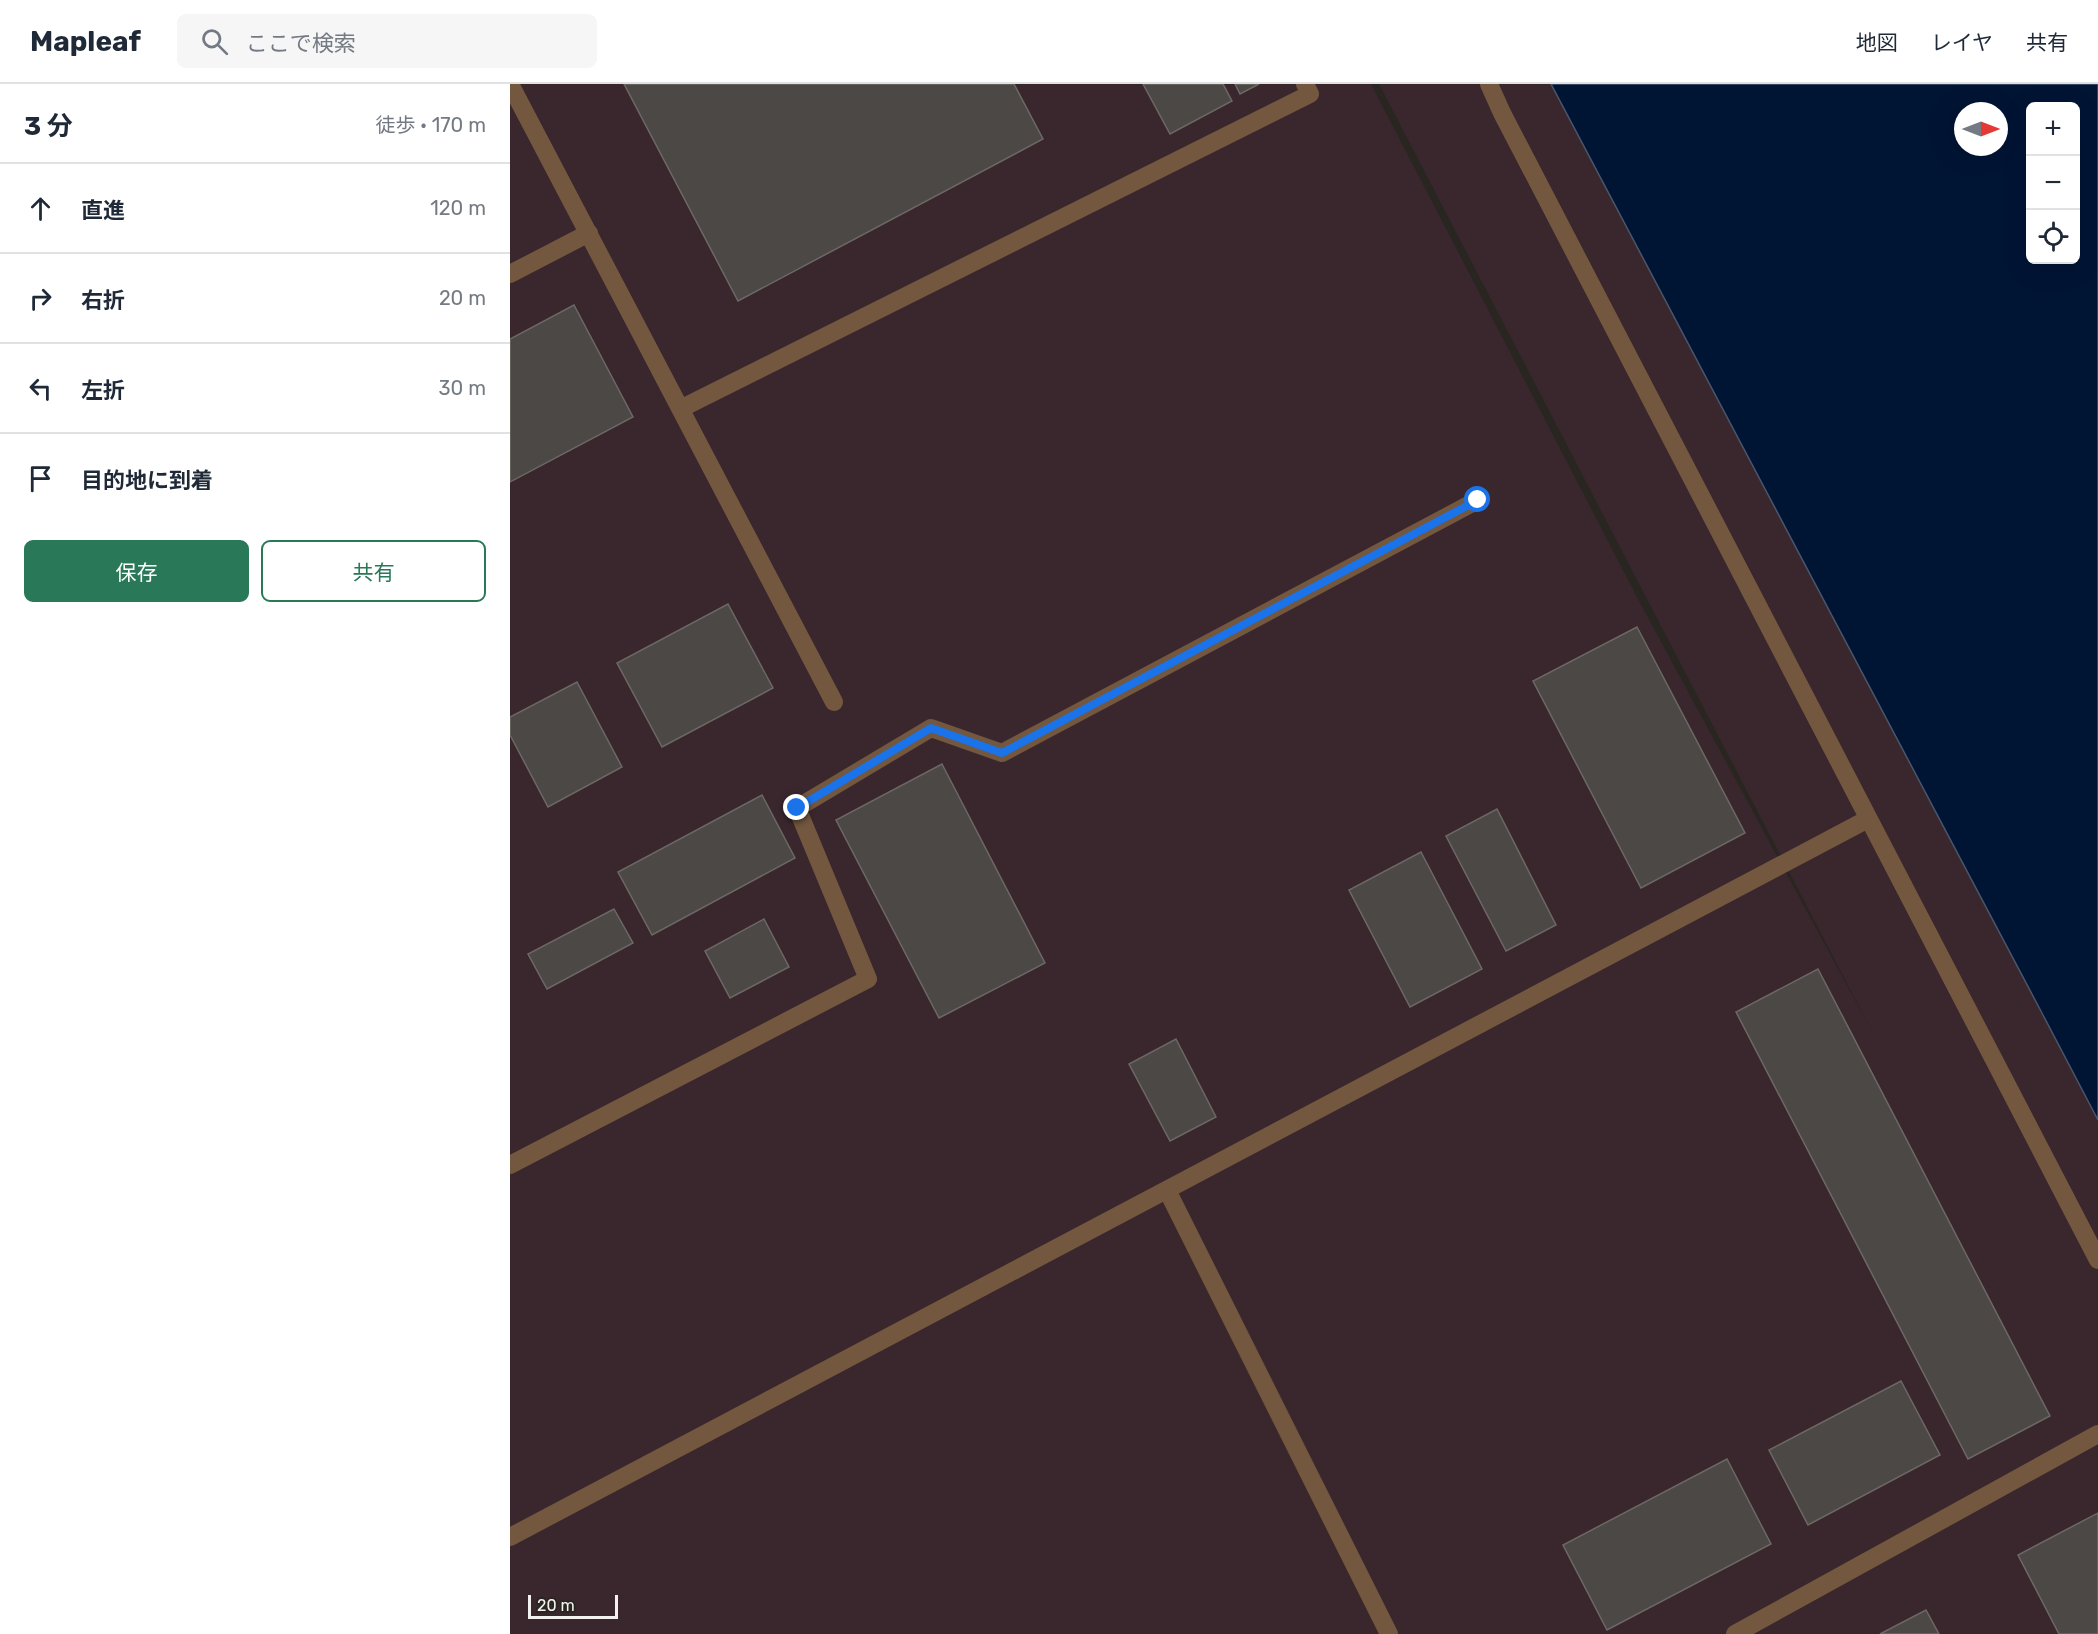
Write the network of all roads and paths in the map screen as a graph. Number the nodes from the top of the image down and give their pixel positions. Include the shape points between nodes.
1 (510, 84) edge
2 (1305, 84) edge
3 (1489, 84) edge
4 (589, 233) junction
5 (510, 274) edge
6 (682, 408) junction
7 (1478, 500) dead end
8 (834, 702) dead end
9 (1869, 819) junction
10 (510, 1165) edge
11 (1167, 1190) junction
12 (2098, 1260) edge
13 (2098, 1434) edge
14 (510, 1537) edge
15 (1389, 1634) edge
16 (1734, 1634) edge

1 - 4 lane
2 - 6 lane via 1310,94
3 - 9 lane
4 - 5 lane
4 - 6 lane
6 - 8 lane
7 - 10 lane via 1002,753 931,728 797,808 868,979
9 - 11 lane
9 - 12 lane
11 - 14 lane
11 - 15 lane
13 - 16 lane

